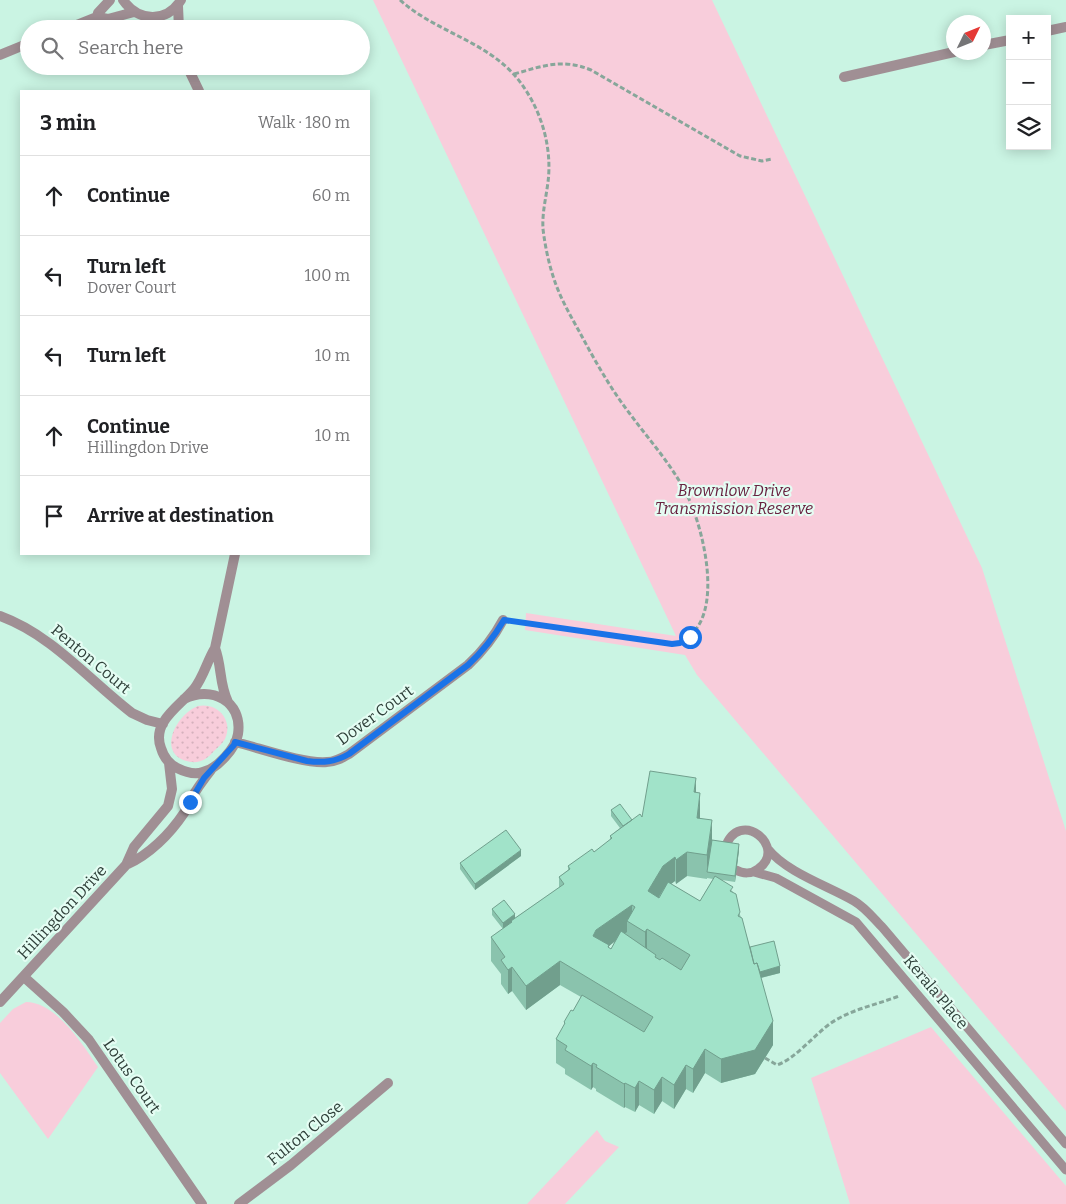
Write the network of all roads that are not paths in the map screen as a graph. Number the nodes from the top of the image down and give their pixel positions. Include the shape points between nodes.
1 (110, 0) edge
2 (123, 0) edge
3 (180, 3) edge
4 (134, 12) junction
5 (97, 17) junction
6 (146, 17) junction
7 (90, 20) edge
8 (149, 20) edge
9 (179, 20) edge
10 (1066, 27) edge
11 (1051, 30) edge
12 (1006, 41) edge
13 (991, 44) edge
14 (20, 47) edge
15 (946, 54) edge
16 (0, 55) edge
17 (191, 75) edge
18 (844, 77) dead end
19 (198, 90) edge
20 (235, 555) edge
21 (0, 616) edge
22 (504, 620) road end
23 (216, 648) junction
24 (184, 699) junction
25 (228, 702) junction
26 (163, 724) junction
27 (235, 742) junction
28 (169, 763) junction
29 (213, 767) junction
30 (725, 848) edge
31 (768, 849) junction
32 (126, 865) junction
33 (736, 870) edge
34 (754, 872) junction
35 (24, 976) junction
36 (0, 1002) edge
37 (388, 1083) dead end
38 (1066, 1144) edge
39 (1066, 1170) edge
40 (202, 1204) edge
41 (239, 1204) edge

1 - 5 street
2 - 4 street
3 - 6 street via 163,16
3 - 9 street
4 - 5 street via 108,19
4 - 6 street
5 - 7 street
6 - 8 street
10 - 11 street
12 - 13 street
14 - 16 street
15 - 18 street
17 - 19 street
20 - 23 street
21 - 26 street, Penton Court via 50,643 132,713
22 - 27 street, Dover Court via 482,652 468,665 338,760 307,761
23 - 24 street via 201,678
23 - 25 street via 221,685
24 - 25 street via 194,694 206,694 217,695
24 - 26 street
25 - 27 street via 238,722
26 - 28 street via 159,744
27 - 29 street
28 - 29 street via 193,773
28 - 32 street, Hillingdon Drive via 172,788 168,806 134,847
29 - 32 street, Hillingdon Drive via 176,823 154,847
30 - 31 lane, Kerala Place via 731,836 743,830 756,832
31 - 34 lane via 765,862
31 - 38 lane, Kerala Place via 789,867 862,906
32 - 35 street, Hillingdon Drive
33 - 34 lane, Kerala Place
34 - 39 lane, Kerala Place via 776,878 856,922
35 - 36 street, Hillingdon Drive
35 - 40 street, Lotus Court via 89,1040
37 - 41 street, Fulton Close via 291,1165

